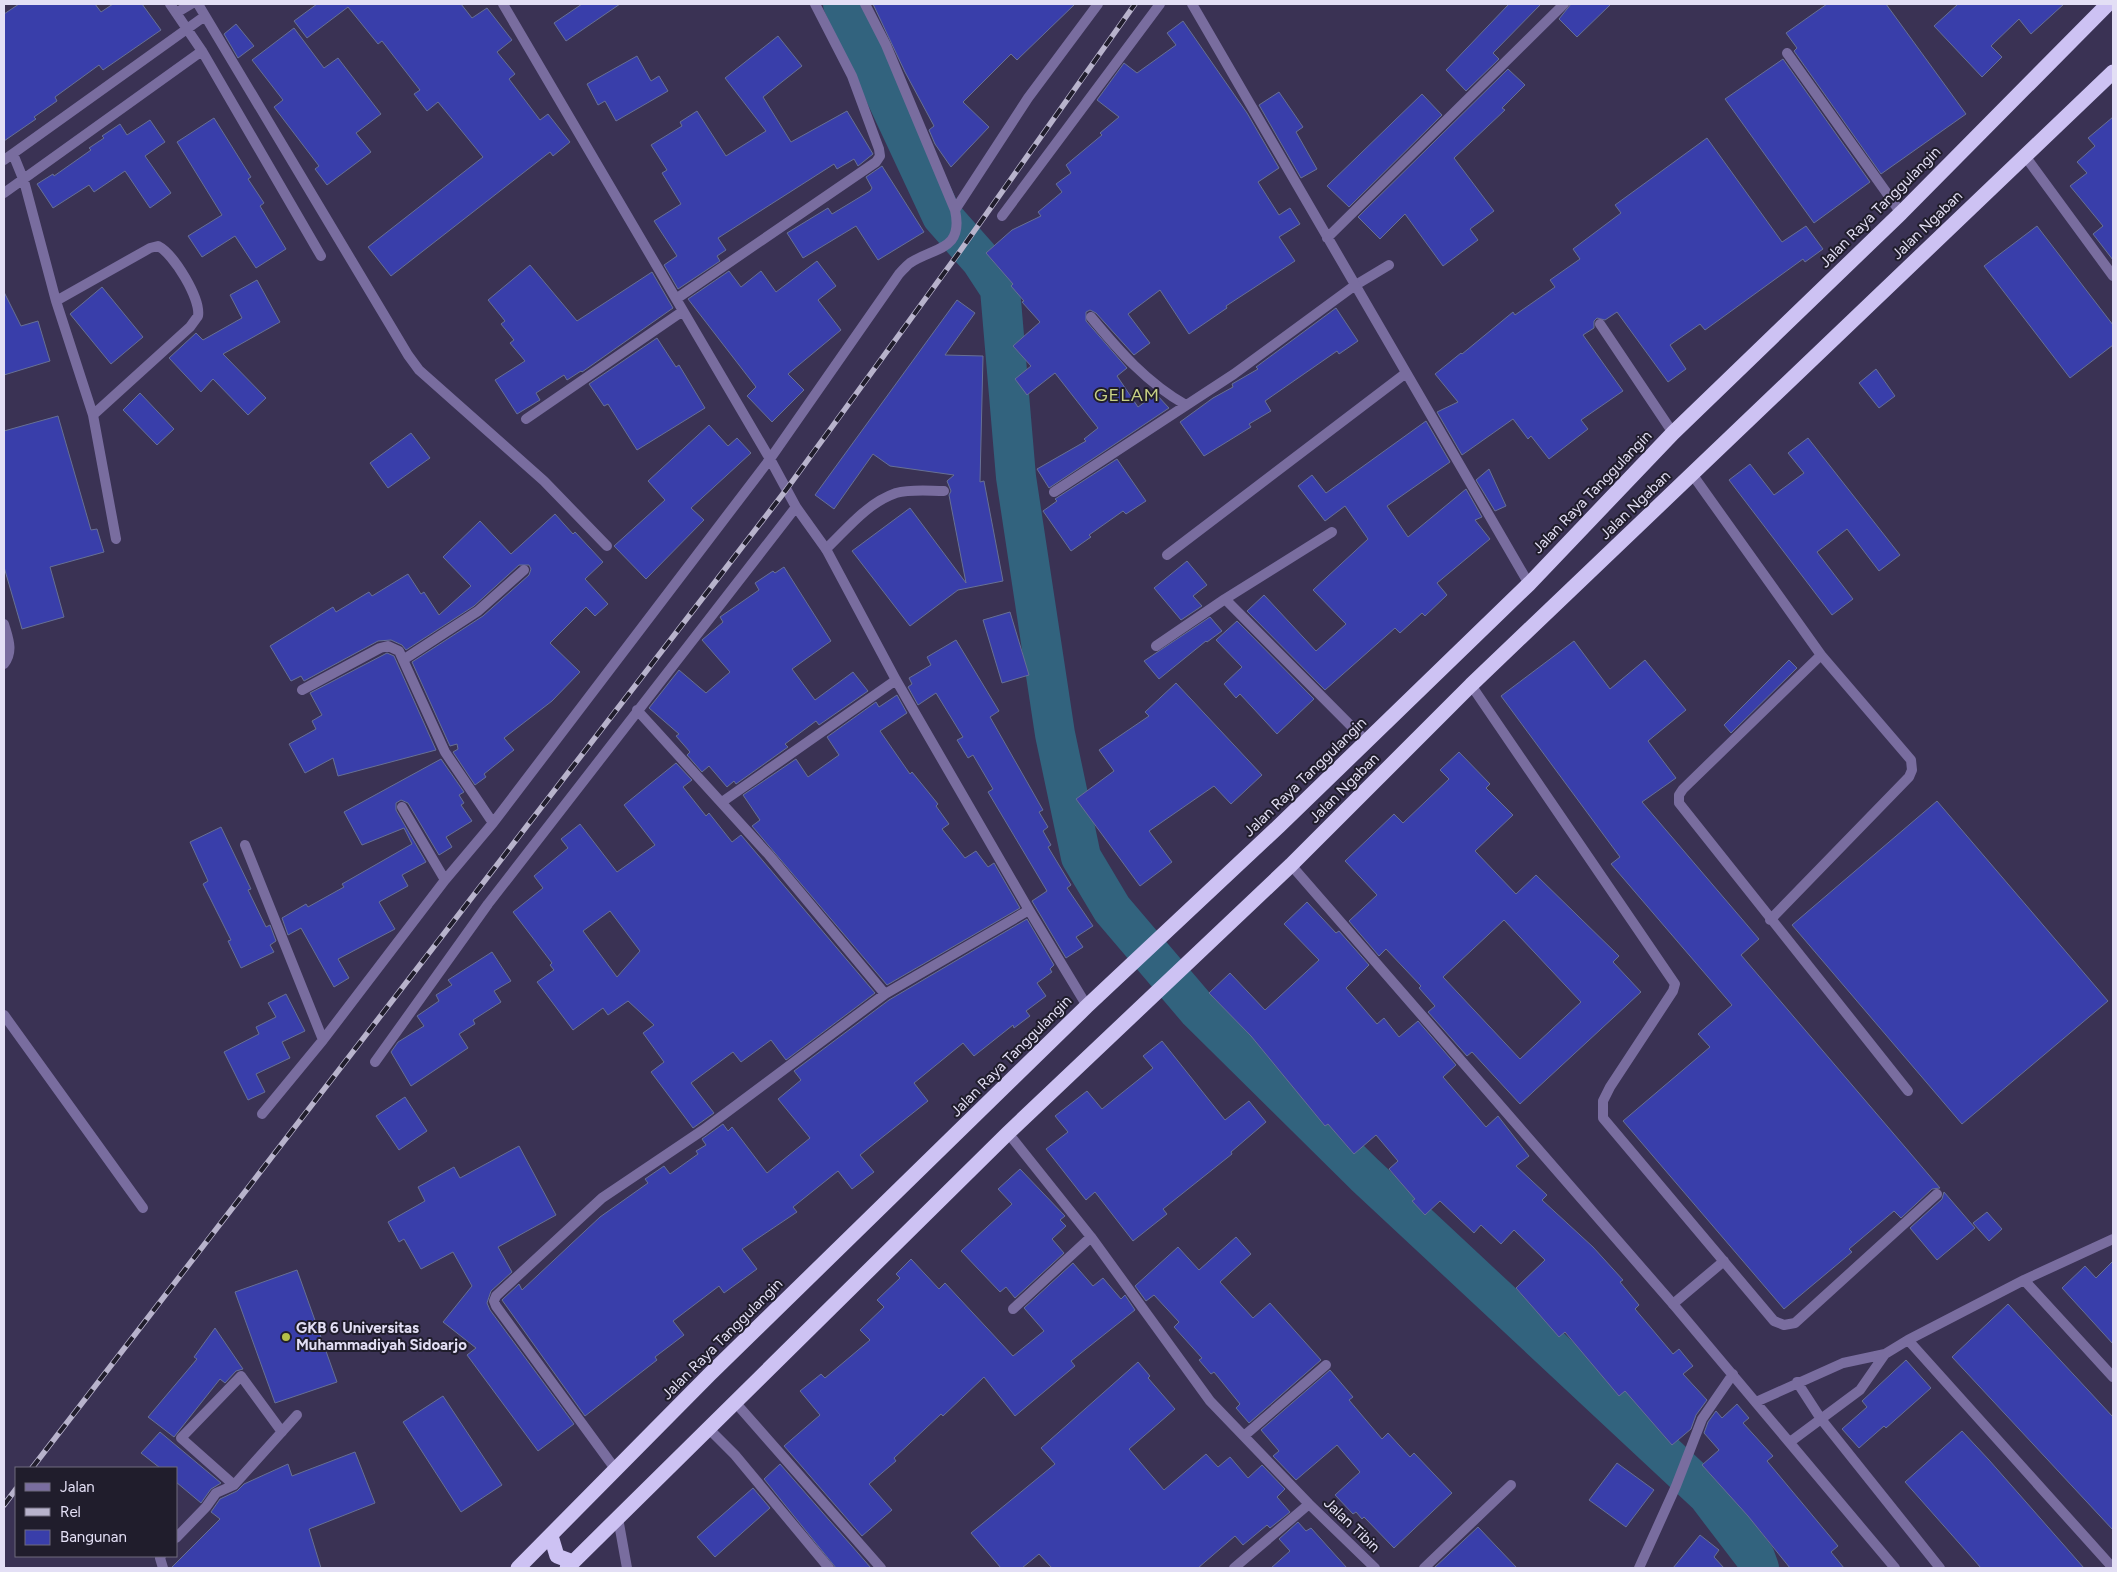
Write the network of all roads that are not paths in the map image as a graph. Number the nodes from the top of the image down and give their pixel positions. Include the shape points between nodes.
1 (191, 4) edge
2 (198, 4) edge
3 (503, 4) edge
4 (815, 4) edge
5 (866, 4) edge
6 (1098, 4) edge
7 (1160, 4) edge
8 (1192, 4) edge
9 (1564, 4) edge
10 (2108, 4) edge
11 (173, 8) edge
12 (205, 16) junction
13 (187, 28) junction
14 (202, 52) junction
15 (1787, 53) dead end
16 (2113, 72) edge
17 (13, 154) junction
18 (2025, 156) junction
19 (4, 160) edge
20 (24, 181) junction
21 (4, 193) edge
22 (955, 210) junction
23 (1901, 213) junction
24 (1002, 216) dead end
25 (1327, 238) junction
26 (320, 256) dead end
27 (1389, 265) dead end
28 (2113, 276) edge
29 (1354, 286) junction
30 (676, 300) junction
31 (56, 301) junction
32 (683, 311) junction
33 (1091, 317) dead end
34 (1600, 324) dead end
35 (1406, 374) junction
36 (1186, 405) junction
37 (93, 415) junction
38 (526, 419) dead end
39 (1673, 433) junction
40 (770, 459) junction
41 (1692, 474) junction
42 (944, 491) dead end
43 (1054, 492) dead end
44 (796, 507) junction
45 (1332, 532) dead end
46 (116, 539) dead end
47 (607, 546) dead end
48 (826, 549) junction
49 (1167, 555) dead end
50 (524, 570) dead end
51 (1528, 584) junction
52 (1225, 599) junction
53 (4, 624) edge
54 (1156, 646) dead end
55 (1820, 655) junction
56 (402, 660) junction
57 (4, 664) edge
58 (896, 680) junction
59 (1471, 685) junction
60 (302, 690) dead end
61 (637, 710) junction
62 (1367, 742) junction
63 (722, 802) junction
64 (402, 807) dead end
65 (493, 823) junction
66 (244, 845) dead end
67 (1292, 865) junction
68 (445, 880) junction
69 (1029, 910) junction
70 (1770, 920) junction
71 (885, 994) junction
72 (1087, 1006) junction
73 (4, 1015) edge
74 (323, 1040) junction
75 (375, 1062) dead end
76 (1908, 1091) dead end
77 (262, 1114) dead end
78 (1008, 1133) junction
79 (1937, 1194) dead end
80 (143, 1208) dead end
81 (1091, 1237) junction
82 (2113, 1239) edge
83 (1724, 1261) junction
84 (2024, 1280) junction
85 (1673, 1304) junction
86 (1013, 1309) dead end
87 (1908, 1340) junction
88 (1885, 1354) junction
89 (1326, 1365) dead end
90 (1733, 1374) junction
91 (2113, 1377) edge
92 (1797, 1382) junction
93 (734, 1401) junction
94 (1756, 1402) junction
95 (298, 1415) dead end
96 (1821, 1418) junction
97 (708, 1428) junction
98 (282, 1432) junction
99 (1244, 1436) junction
100 (1790, 1442) junction
101 (616, 1470) junction
102 (234, 1485) junction
103 (1511, 1485) dead end
104 (1309, 1504) junction
105 (618, 1518) junction
106 (178, 1536) edge
107 (551, 1536) junction
108 (570, 1565) edge
109 (518, 1568) edge
110 (627, 1568) edge
111 (829, 1568) edge
112 (881, 1568) edge
113 (1234, 1568) edge
114 (1375, 1568) edge
115 (1424, 1568) edge
116 (1639, 1568) edge
117 (1896, 1568) edge
118 (1940, 1568) edge
119 (2113, 1568) edge

1 - 11 street
2 - 12 street
3 - 30 street
4 - 30 street via 852,76 880,156 876,162
5 - 22 street
6 - 22 street via 1028,98
7 - 24 street
8 - 25 street
9 - 25 street
10 - 23 highway, Jalan Raya Tanggulangin
11 - 13 street
12 - 13 street
12 - 47 street via 408,356 419,370 544,481
13 - 14 street
13 - 17 street
14 - 20 street
14 - 26 street
15 - 23 street
16 - 18 highway, Jalan Ngaban
17 - 19 street
17 - 20 street
18 - 28 street
18 - 41 highway, Jalan Ngaban
20 - 21 street
20 - 31 street
22 - 40 street via 958,225 952,239 942,249 909,263 899,274
23 - 39 highway, Jalan Raya Tanggulangin
25 - 29 street
27 - 29 street
29 - 35 street
29 - 36 street
30 - 32 street
31 - 37 street
31 - 37 street via 158,246 170,255 198,302 198,316 190,327
32 - 38 street
32 - 40 street
33 - 36 street via 1142,374 1165,394
34 - 39 street
35 - 49 street
35 - 51 street
36 - 43 street
37 - 46 street
39 - 51 highway, Jalan Raya Tanggulangin
40 - 44 street
40 - 65 street
41 - 55 street
41 - 59 highway, Jalan Ngaban
42 - 48 street via 897,493 864,511
44 - 48 street
44 - 61 street
45 - 52 street
48 - 58 street
50 - 56 street via 478,611
51 - 62 highway, Jalan Raya Tanggulangin
52 - 54 street
52 - 62 street
53 - 57 street via 10,644 9,657
55 - 70 street via 1679,795 1679,803
55 - 70 street via 1911,760 1912,770 1909,777
56 - 60 street via 394,648 380,648
56 - 65 street via 445,752
58 - 63 street
58 - 69 street
59 - 67 highway, Jalan Ngaban
59 - 83 street via 1671,977 1673,990 1603,1101 1604,1118
61 - 63 street
61 - 75 street via 488,904
62 - 72 highway, Jalan Raya Tanggulangin
63 - 71 street
64 - 68 street
65 - 68 street
66 - 74 street
67 - 78 highway, Jalan Ngaban
67 - 85 street
68 - 74 street
69 - 71 street
69 - 72 street
70 - 76 street
71 - 101 street via 703,1130 602,1198 496,1296 496,1306
72 - 101 highway, Jalan Raya Tanggulangin
73 - 80 street
74 - 77 street
78 - 81 street, Jalan Tibin
78 - 93 highway
79 - 83 street via 1795,1323 1784,1325 1774,1321
81 - 86 street
81 - 99 street, Jalan Tibin via 1210,1401
82 - 84 street
83 - 85 street
84 - 87 street
84 - 91 street
85 - 90 street
87 - 88 street
87 - 119 street
88 - 92 street via 1843,1363
88 - 96 street via 1860,1390
89 - 99 street
90 - 94 street
90 - 116 street via 1702,1419
92 - 94 street
92 - 96 street
93 - 97 highway
93 - 112 street
94 - 100 street
95 - 98 street
96 - 100 street
96 - 118 street
97 - 105 highway
97 - 111 street via 735,1455
98 - 102 street
98 - 102 street via 241,1376 181,1438
99 - 104 street, Jalan Tibin
100 - 117 street
101 - 107 highway, Jalan Raya Tanggulangin
102 - 106 street via 216,1494
103 - 115 street
104 - 113 street
104 - 114 street, Jalan Tibin
105 - 108 highway
105 - 110 street
107 - 108 highway via 557,1556
107 - 109 highway, Jalan Raya Tanggulangin

